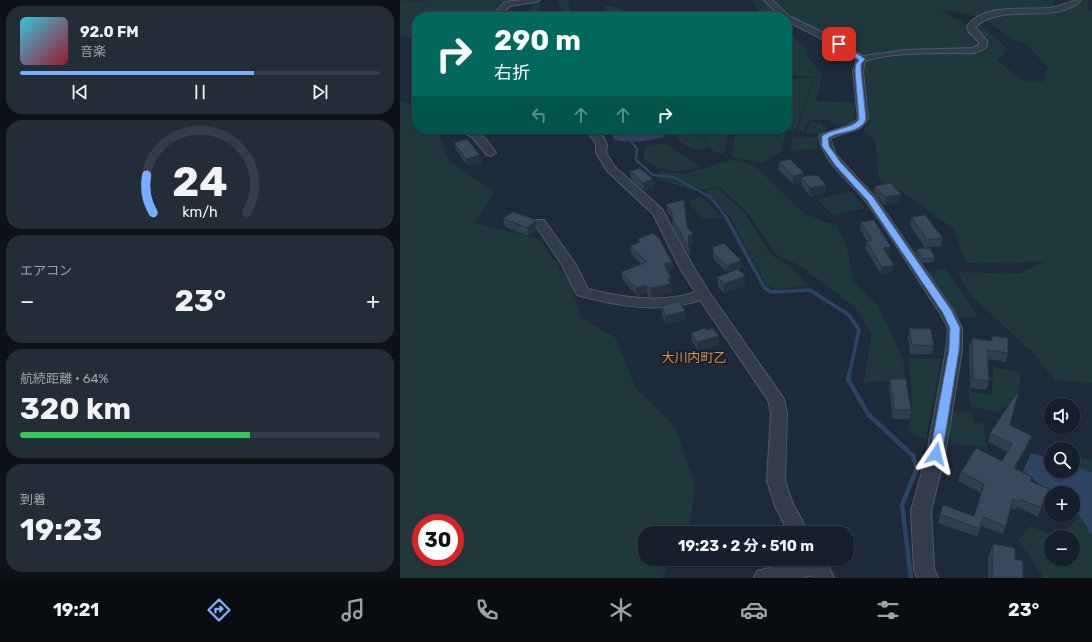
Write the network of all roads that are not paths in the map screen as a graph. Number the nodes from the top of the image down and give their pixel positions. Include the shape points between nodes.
1 (536, 0) edge
2 (768, 0) edge
3 (1077, 0) edge
4 (500, 12) edge
5 (780, 12) edge
6 (792, 21) edge
7 (862, 59) junction
8 (473, 134) edge
9 (595, 134) edge
10 (491, 153) dead end
11 (540, 223) dead end
12 (703, 294) junction
13 (795, 526) edge
14 (818, 567) edge
15 (764, 578) edge
16 (928, 578) edge

1 - 4 street via 508,4
2 - 5 street
3 - 7 street via 1059,6 1004,6 978,15 971,26 983,41 983,46 975,50 883,55
6 - 7 street via 839,44
7 - 16 street via 858,71 863,119 856,127 824,137 825,146 838,165 870,199 947,312 955,328 954,350 936,454 921,511 924,570
8 - 10 street
9 - 12 street via 600,138 603,147 601,153 611,169 658,212
11 - 12 street via 569,265 582,292 601,298 664,303 682,301
12 - 13 street via 776,399 779,413 776,481 784,506
14 - 15 street

